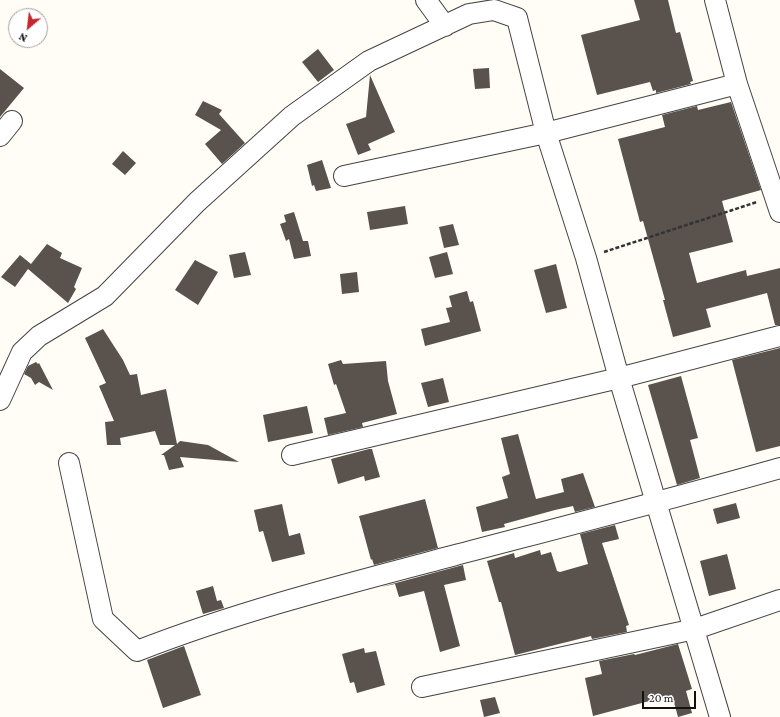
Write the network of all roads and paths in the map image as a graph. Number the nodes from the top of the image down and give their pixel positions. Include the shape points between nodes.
1 (426, 0) edge
2 (715, 0) edge
3 (511, 11) edge
4 (445, 26) junction
5 (737, 84) junction
6 (546, 132) junction
7 (344, 176) dead end
8 (777, 204) edge
9 (586, 258) junction
10 (780, 336) edge
11 (619, 378) junction
12 (0, 400) edge
13 (292, 455) dead end
14 (69, 463) dead end
15 (780, 468) edge
16 (657, 503) junction
17 (780, 600) edge
18 (694, 628) junction
19 (422, 687) dead end
20 (720, 717) edge

1 - 4 street
2 - 5 street
3 - 4 street via 494,10 469,14
3 - 6 street
4 - 12 street via 369,61 292,116 197,202 104,296 39,336 22,352
5 - 6 street
5 - 8 street
6 - 7 street
6 - 9 street
8 - 9 path
9 - 11 street
10 - 11 street
11 - 13 street
11 - 16 street
14 - 16 street via 103,619 137,651 193,629 380,575
15 - 16 street
16 - 18 street
17 - 18 street
18 - 19 street
18 - 20 street

